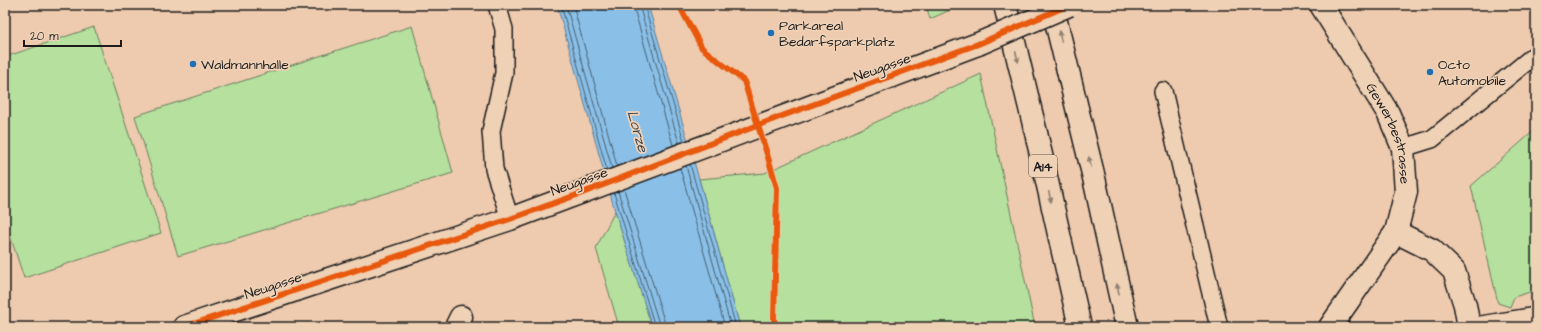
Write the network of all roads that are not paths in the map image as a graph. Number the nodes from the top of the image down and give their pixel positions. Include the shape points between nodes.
1 (497, 5) edge
2 (1005, 5) edge
3 (1052, 5) edge
4 (1069, 5) edge
5 (1321, 5) edge
6 (1536, 54) edge
7 (1163, 91) dead end
8 (1403, 148) junction
9 (510, 219) junction
10 (1396, 232) junction
11 (1536, 316) edge
12 (184, 327) edge
13 (1080, 327) edge
14 (1127, 327) edge
15 (1219, 327) edge
16 (1330, 327) edge
17 (1468, 327) edge

1 - 9 lane via 504,29 504,72 491,131 494,169
2 -> 13 main road, A14
14 -> 3 main road
4 - 9 main road, Neugasse, bridge via 978,44
5 - 8 main road, Gewerbestrasse via 1388,113
6 - 8 lane via 1432,139
7 - 15 lane
8 - 10 main road, Gewerbestrasse via 1406,192
9 - 12 main road, Neugasse
10 - 16 main road, Gewerbestrasse
10 - 17 main road via 1432,250 1454,271 1465,305
11 - 17 lane

